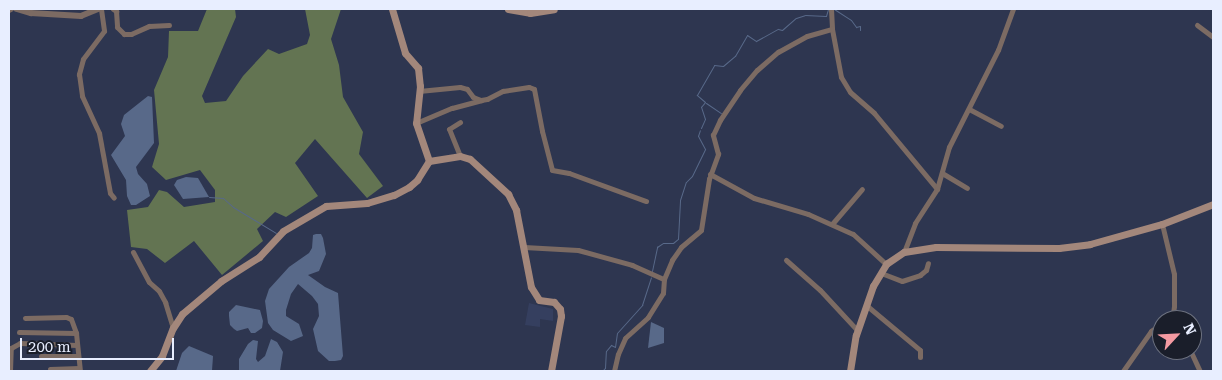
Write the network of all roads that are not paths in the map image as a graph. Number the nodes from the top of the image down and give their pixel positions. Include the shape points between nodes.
1 (17, 9) edge
2 (100, 9) edge
3 (113, 9) edge
4 (392, 9) edge
5 (508, 9) edge
6 (554, 9) edge
7 (831, 9) edge
8 (1013, 9) edge
9 (169, 25) dead end
10 (1197, 25) dead end
11 (832, 29) junction
12 (1213, 37) edge
13 (419, 91) junction
14 (481, 100) junction
15 (969, 109) junction
16 (460, 122) dead end
17 (416, 123) junction
18 (1001, 126) dead end
19 (460, 156) junction
20 (428, 161) junction
21 (942, 173) junction
22 (710, 174) junction
23 (862, 188) dead end
24 (967, 188) dead end
25 (937, 189) junction
26 (114, 198) dead end
27 (646, 202) dead end
28 (1213, 204) edge
29 (832, 224) junction
30 (1162, 224) junction
31 (524, 247) junction
32 (133, 252) dead end
33 (904, 252) junction
34 (786, 260) dead end
35 (928, 263) dead end
36 (886, 264) junction
37 (881, 273) junction
38 (664, 279) junction
39 (866, 305) junction
40 (1174, 310) edge
41 (25, 318) dead end
42 (173, 328) junction
43 (857, 330) junction
44 (1152, 330) edge
45 (19, 332) dead end
46 (76, 334) junction
47 (77, 345) junction
48 (41, 356) dead end
49 (78, 356) junction
50 (920, 357) dead end
51 (50, 369) dead end
52 (80, 370) edge
53 (10, 371) edge
54 (150, 371) edge
55 (551, 371) edge
56 (614, 371) edge
57 (850, 371) edge
58 (1123, 371) edge

1 - 2 street via 81,16
2 - 26 street via 104,31 83,59 79,74 82,96 99,133 110,193
3 - 9 street via 117,27 124,34 149,26
4 - 13 main road via 405,53 418,68
5 - 6 main road via 530,13
7 - 11 street
8 - 15 street via 998,50
10 - 12 street
11 - 22 street via 788,46 757,70 740,90 713,136 718,154
11 - 25 street via 841,77 850,92 874,113
13 - 14 street via 460,87
13 - 17 main road
14 - 17 street
14 - 27 street via 503,90 534,89 552,170 569,173
15 - 18 street
15 - 21 street via 949,147
16 - 19 street via 449,128
17 - 20 main road
19 - 20 main road
19 - 31 main road via 470,159 508,194 516,210
20 - 42 main road via 410,187 394,195 367,203 326,206 283,231 259,257 190,306
21 - 24 street
21 - 25 street
22 - 29 street via 754,198
22 - 38 street via 701,230 681,247
23 - 29 street
25 - 33 street via 914,223
28 - 30 main road
29 - 36 street via 853,234
30 - 33 main road via 1090,244 1059,248 936,247
30 - 40 street via 1174,274
31 - 38 street via 578,250 632,265
31 - 55 main road via 534,294 539,300 554,302 560,309
32 - 42 street via 149,282 165,302
33 - 36 main road
34 - 43 street via 820,290
35 - 37 street via 920,275 902,281
36 - 37 main road
37 - 39 main road
38 - 56 street via 658,303 648,317 624,338
39 - 43 main road
39 - 50 street via 920,350
41 - 46 street via 66,317 71,319
42 - 54 main road via 162,356
43 - 57 main road
44 - 58 street
45 - 46 street
46 - 47 street
47 - 49 street
47 - 53 street via 20,343 11,348
48 - 49 street
49 - 52 street
51 - 52 street

